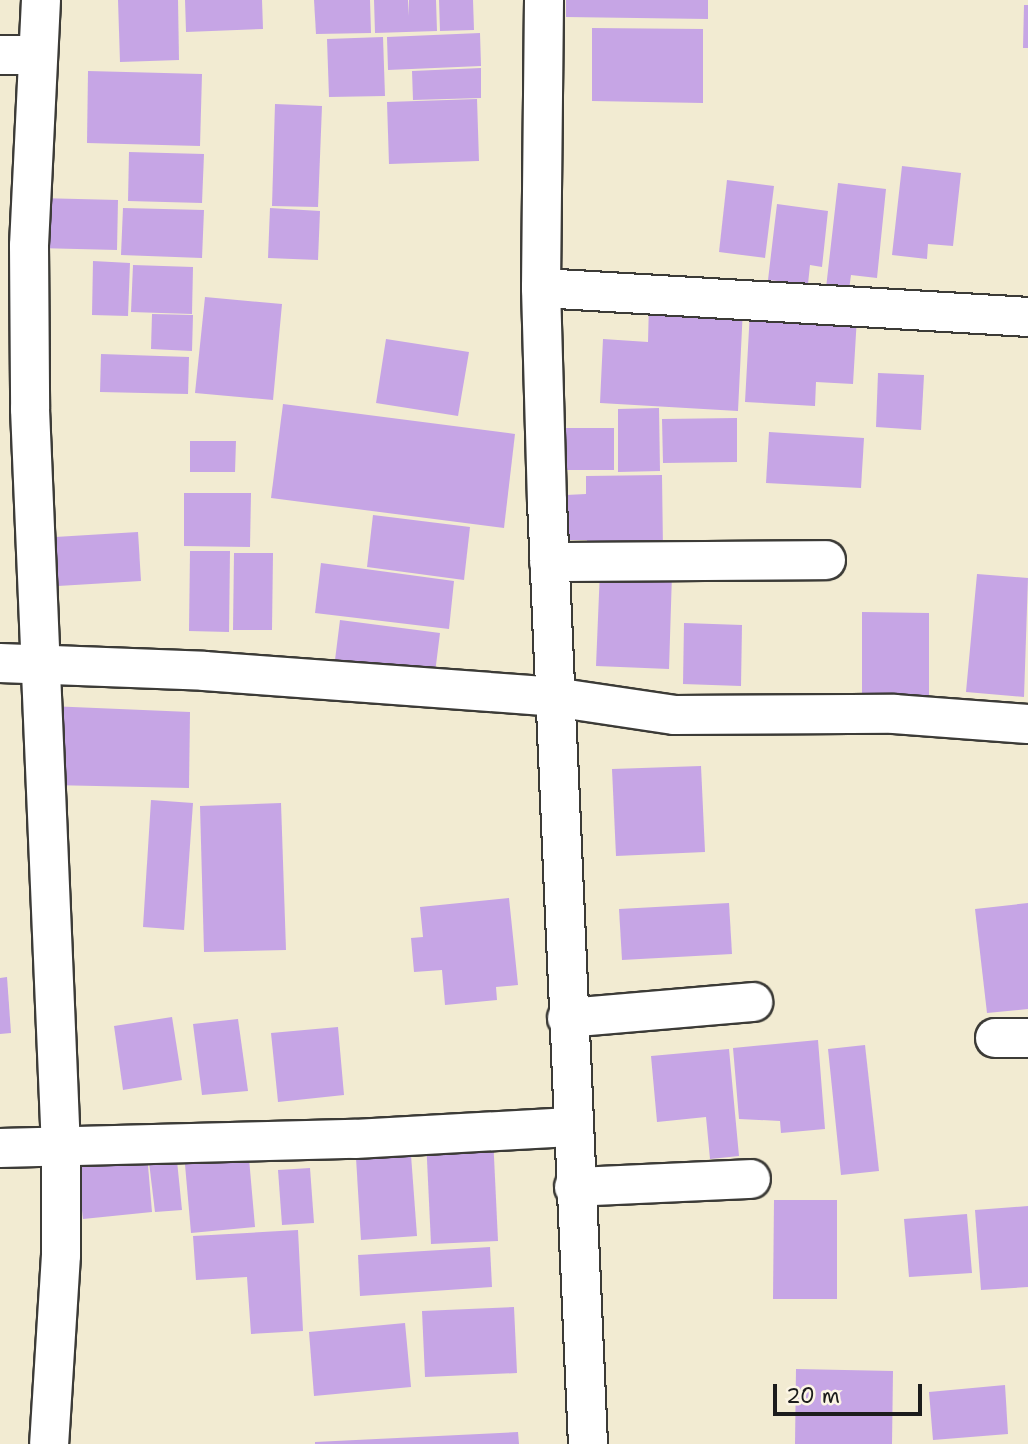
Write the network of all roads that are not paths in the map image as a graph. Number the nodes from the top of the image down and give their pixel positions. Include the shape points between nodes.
1 (41, 0) edge
2 (544, 0) edge
3 (19, 55) edge
4 (541, 288) junction
5 (1028, 317) edge
6 (826, 560) dead end
7 (549, 562) junction
8 (0, 663) edge
9 (39, 665) junction
10 (554, 697) junction
11 (1028, 724) edge
12 (753, 1002) dead end
13 (568, 1018) junction
14 (571, 1127) junction
15 (0, 1148) edge
16 (61, 1148) junction
17 (751, 1179) dead end
18 (575, 1187) junction
19 (48, 1444) edge
20 (588, 1444) edge

1 - 3 street
2 - 4 street
3 - 9 street
4 - 5 street
4 - 7 street
6 - 7 street
7 - 10 street
8 - 9 street
9 - 10 street via 204,671
9 - 16 street
10 - 11 street via 674,715 894,714
10 - 13 street
12 - 13 street
13 - 14 street
14 - 16 street
14 - 18 street
15 - 16 street
16 - 19 street via 61,1255
17 - 18 street
18 - 20 street

